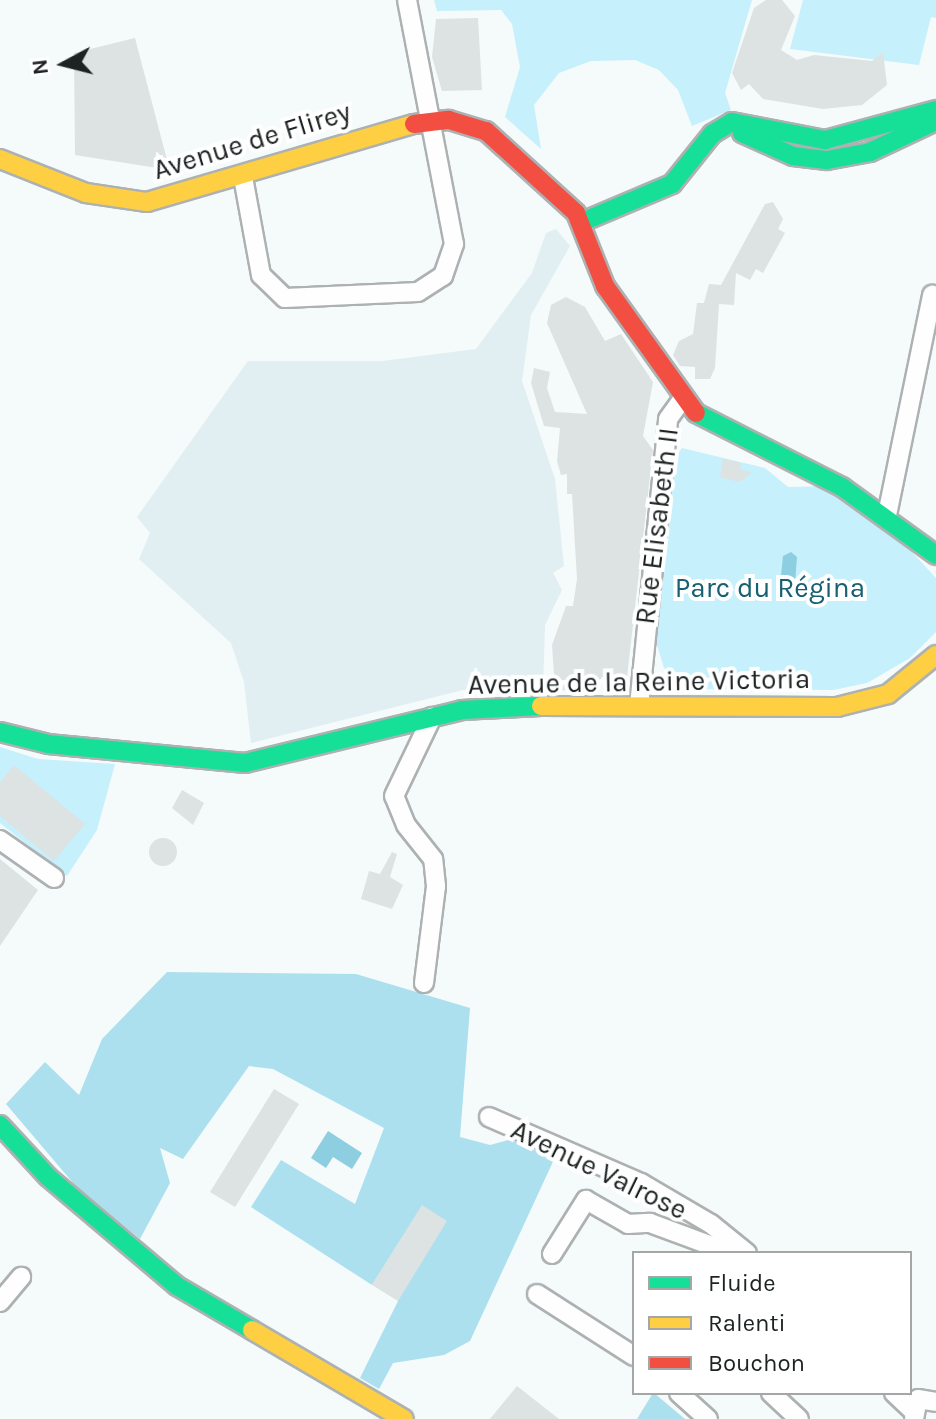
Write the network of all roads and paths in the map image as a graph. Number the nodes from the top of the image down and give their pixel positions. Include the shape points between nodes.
1 (407, 0) edge
2 (936, 110) edge
3 (430, 120) junction
4 (936, 121) edge
5 (712, 134) junction
6 (0, 159) edge
7 (243, 177) junction
8 (582, 222) junction
9 (932, 295) dead end
10 (682, 400) junction
11 (887, 515) junction
12 (936, 555) edge
13 (936, 655) edge
14 (639, 706) junction
15 (432, 717) junction
16 (0, 732) edge
17 (0, 840) edge
18 (54, 878) dead end
19 (424, 983) dead end
20 (489, 1117) dead end
21 (0, 1125) edge
22 (726, 1251) edge
23 (744, 1251) edge
24 (552, 1254) dead end
25 (21, 1277) dead end
26 (537, 1294) dead end
27 (0, 1302) edge
28 (632, 1355) edge
29 (681, 1395) edge
30 (773, 1395) edge
31 (896, 1395) edge
32 (936, 1402) edge
33 (913, 1415) edge
34 (404, 1419) edge
35 (708, 1419) edge
36 (799, 1419) edge

1 - 3 street
2 - 5 street via 825,140 744,121
3 - 7 street, Avenue de Flirey
3 - 7 street via 454,244 443,276 418,292 285,298 270,290 261,275
3 - 8 street via 466,124 503,142
4 - 5 street via 870,152 827,160 793,156 741,132
5 - 8 street via 672,184
6 - 7 street, Avenue de Flirey via 86,193 126,201 179,197
8 - 10 street via 605,286
9 - 11 street
10 - 11 street via 711,427 802,465
10 - 14 street, Rue Elisabeth II via 668,419
11 - 12 street
13 - 14 street, Avenue de la Reine Victoria via 888,694 837,707
14 - 15 street, Avenue de la Reine Victoria via 502,706
15 - 16 street, Avenue de la Reine Victoria via 245,763 48,744
15 - 19 street via 394,796 406,825 433,859 436,886
17 - 18 street
20 - 23 street, Avenue Valrose via 641,1183
21 - 34 street via 48,1177 177,1286
22 - 24 street via 650,1223 628,1224 586,1200
25 - 27 street
26 - 28 street
29 - 35 street
30 - 36 street
31 - 33 street
32 - 33 street via 923,1397

